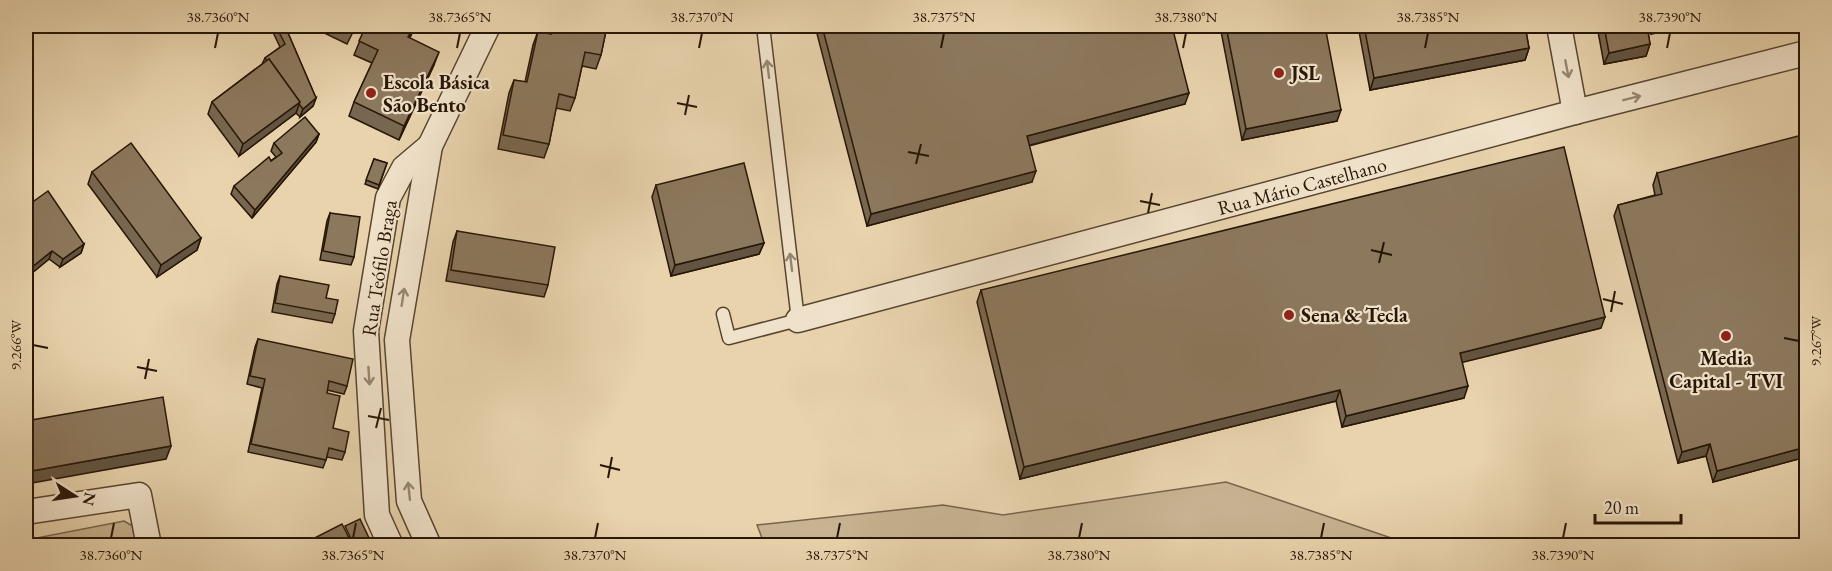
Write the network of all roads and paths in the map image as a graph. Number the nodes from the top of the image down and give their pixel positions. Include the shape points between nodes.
1 (488, 26) edge
2 (763, 26) edge
3 (1559, 26) edge
4 (1806, 53) edge
5 (1575, 112) junction
6 (430, 146) junction
7 (723, 315) dead end
8 (798, 321) junction
9 (26, 512) edge
10 (149, 546) edge
11 (391, 546) edge
12 (429, 546) edge

1 - 6 street, Rua Teófilo Braga
8 -> 2 lane
3 -> 5 street
5 -> 4 street, Rua Mário Castelhano
5 - 8 street, Rua Mário Castelhano
6 -> 11 street, Rua Teófilo Braga via 404,168 388,198 366,331 377,514
12 -> 6 street, Rua Teófilo Braga via 409,501 397,340
7 - 8 lane via 729,338
9 - 10 street via 139,495

